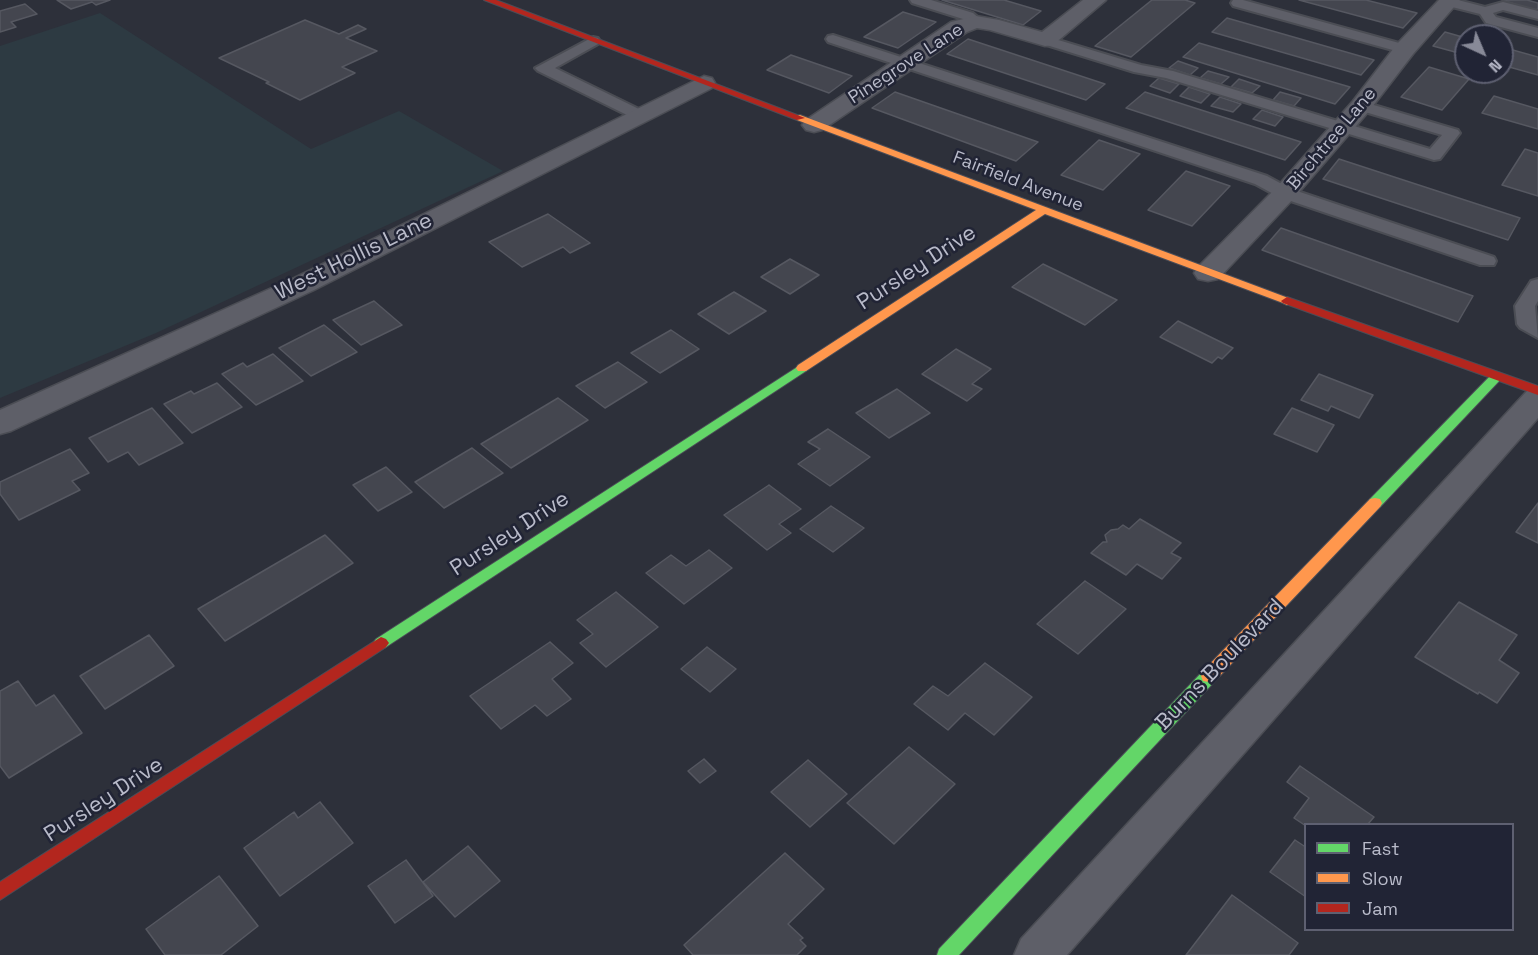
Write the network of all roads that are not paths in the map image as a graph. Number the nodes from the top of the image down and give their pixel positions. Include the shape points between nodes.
1 (488, 0) edge
2 (917, 0) edge
3 (1096, 0) edge
4 (1450, 1) edge
5 (1238, 3) dead end
6 (1485, 11) junction
7 (1538, 15) edge
8 (976, 22) junction
9 (1538, 33) edge
10 (833, 39) dead end
11 (1045, 40) junction
12 (593, 41) junction
13 (1405, 49) junction
14 (902, 63) junction
15 (704, 83) junction
16 (1361, 106) junction
17 (639, 116) junction
18 (814, 125) junction
19 (1343, 127) junction
20 (1285, 193) junction
21 (1044, 210) junction
22 (1487, 261) dead end
23 (1208, 273) junction
24 (1538, 285) edge
25 (1538, 332) edge
26 (1497, 376) junction
27 (1538, 391) edge
28 (1538, 398) edge
29 (0, 423) edge
30 (0, 892) edge
31 (946, 955) edge
32 (1037, 955) edge

1 - 12 street, Fairfield Avenue
2 - 8 lane
3 - 11 street
4 - 6 lane
4 - 13 street, Birchtree Lane
5 - 13 lane
6 - 7 lane via 1503,6
6 - 9 lane via 1491,20
8 - 11 street, Pinegrove Lane
8 - 14 street, Pinegrove Lane via 959,27
10 - 14 lane
11 - 19 lane
12 - 15 street, Fairfield Avenue
12 - 17 lane via 543,68
13 - 16 street, Birchtree Lane
14 - 18 street, Pinegrove Lane
14 - 20 lane via 1261,180
15 - 17 street, West Hollis Lane
15 - 18 street, Fairfield Avenue
16 - 19 street, Birchtree Lane
16 - 19 lane via 1452,133 1434,155
17 - 29 street, West Hollis Lane via 304,284
18 - 21 street, Fairfield Avenue
19 - 20 street, Birchtree Lane
20 - 22 lane
20 - 23 street, Birchtree Lane
21 - 23 street, Fairfield Avenue
21 - 30 street, Pursley Drive
23 - 26 street, Fairfield Avenue
24 - 25 lane via 1525,306 1527,324
26 - 27 street, Fairfield Avenue
26 - 31 street, Burns Boulevard
28 - 32 street

